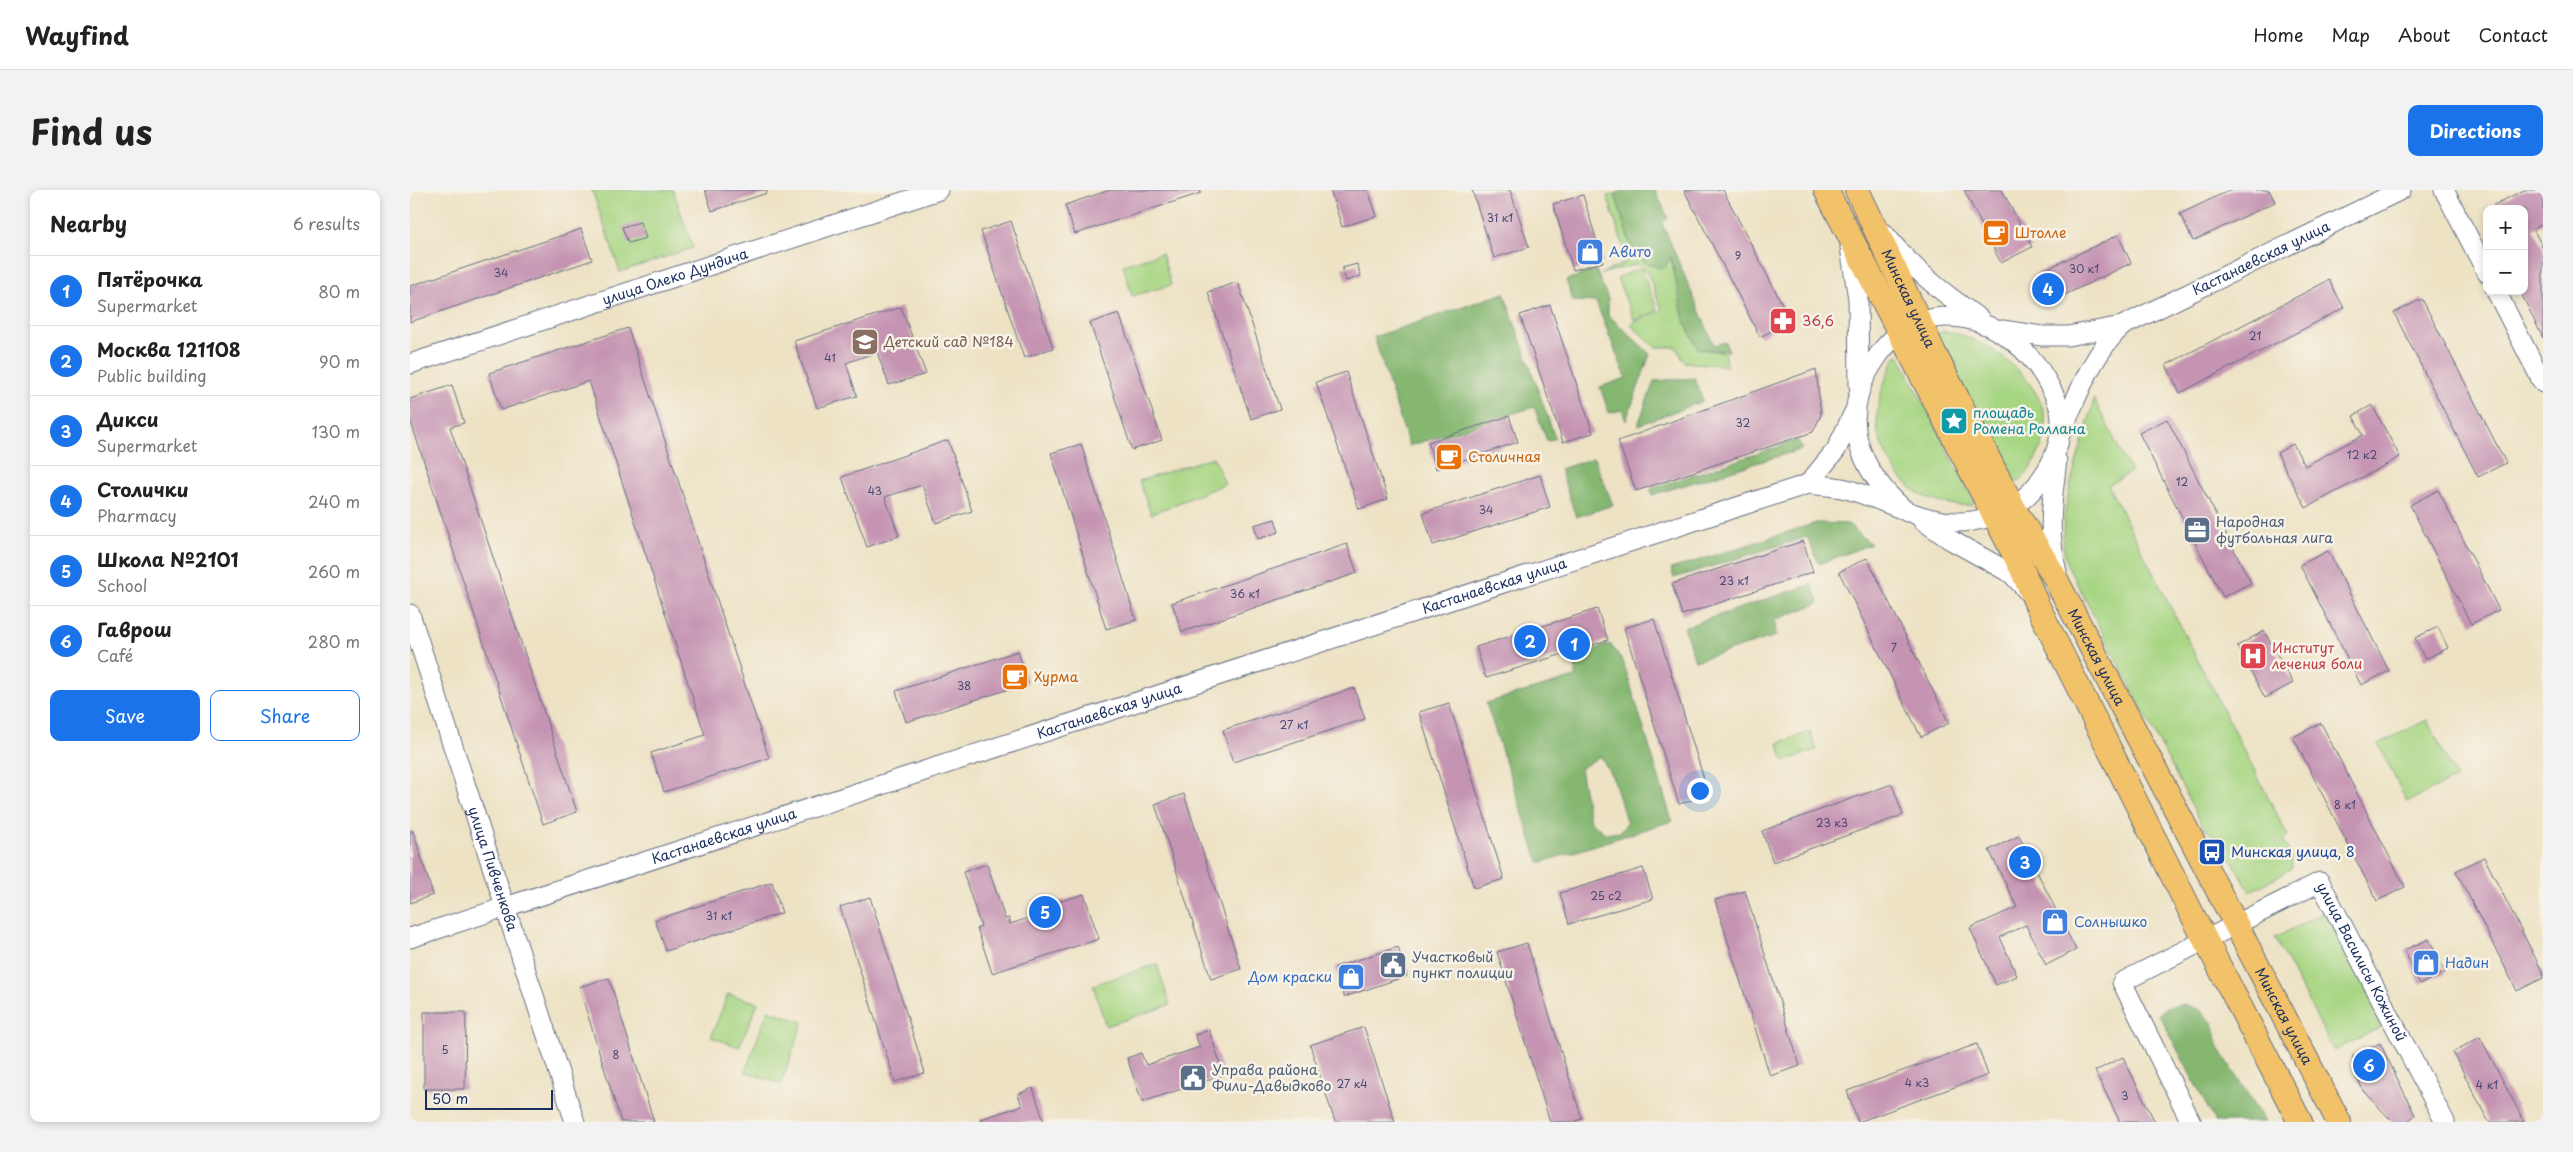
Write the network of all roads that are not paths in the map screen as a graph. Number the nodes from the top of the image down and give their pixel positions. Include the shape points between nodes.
1 (939, 190) edge
2 (1826, 190) edge
3 (2400, 190) edge
4 (2444, 190) edge
5 (1862, 200) edge
6 (1846, 226) junction
7 (2483, 265) edge
8 (2498, 295) edge
9 (2122, 326) junction
10 (1910, 327) junction
11 (1993, 327) junction
12 (410, 364) edge
13 (2543, 383) edge
14 (1857, 400) junction
15 (2059, 440) junction
16 (1808, 484) junction
17 (2004, 511) junction
18 (1912, 514) junction
19 (2062, 592) junction
20 (2037, 605) junction
21 (410, 614) edge
22 (505, 908) junction
23 (2236, 923) junction
24 (410, 938) edge
25 (2206, 939) junction
26 (576, 1122) edge
27 (2191, 1122) edge
28 (2300, 1122) edge
29 (2339, 1122) edge
30 (2445, 1122) edge

1 - 12 street, улица Олеко Дундича
2 - 6 main road, Минская улица
3 - 9 street, Кастанаевская улица
4 - 7 street
5 - 10 main road, Минская улица
5 - 11 street via 1902,256 1922,276
6 - 10 main road, Минская улица
6 - 14 street via 1858,300
8 - 13 street
9 - 11 street, Кастанаевская улица via 2068,336 2042,336
9 - 15 street, Кастанаевская улица via 2108,339 2096,359
10 - 11 street, Кастанаевская улица via 1938,317 1956,317
10 - 14 street via 1890,340 1870,367
10 - 17 main road, Минская улица
11 - 15 street, Кастанаевская улица via 2013,340 2033,360 2050,386 2061,418
14 - 16 street via 1836,450
14 - 18 street via 1857,436 1868,468 1890,498
15 - 17 street, Кастанаевская улица via 2038,485
15 - 19 street via 2051,526 2052,554
16 - 18 street, Кастанаевская улица via 1854,491
16 - 22 street, Кастанаевская улица
17 - 18 street, Кастанаевская улица via 1961,522
17 - 19 main road, Минская улица
17 - 20 main road, Минская улица
18 - 20 street via 2012,574
19 - 23 main road, Минская улица
20 - 25 main road, Минская улица
21 - 22 street, улица Пивченкова
22 - 24 street, Кастанаевская улица
22 - 26 street, улица Пивченкова
23 - 25 street
23 - 29 main road, Минская улица
23 - 30 street, улица Василисы Кожиной via 2320,882
25 - 27 street via 2122,982
25 - 28 main road, Минская улица

